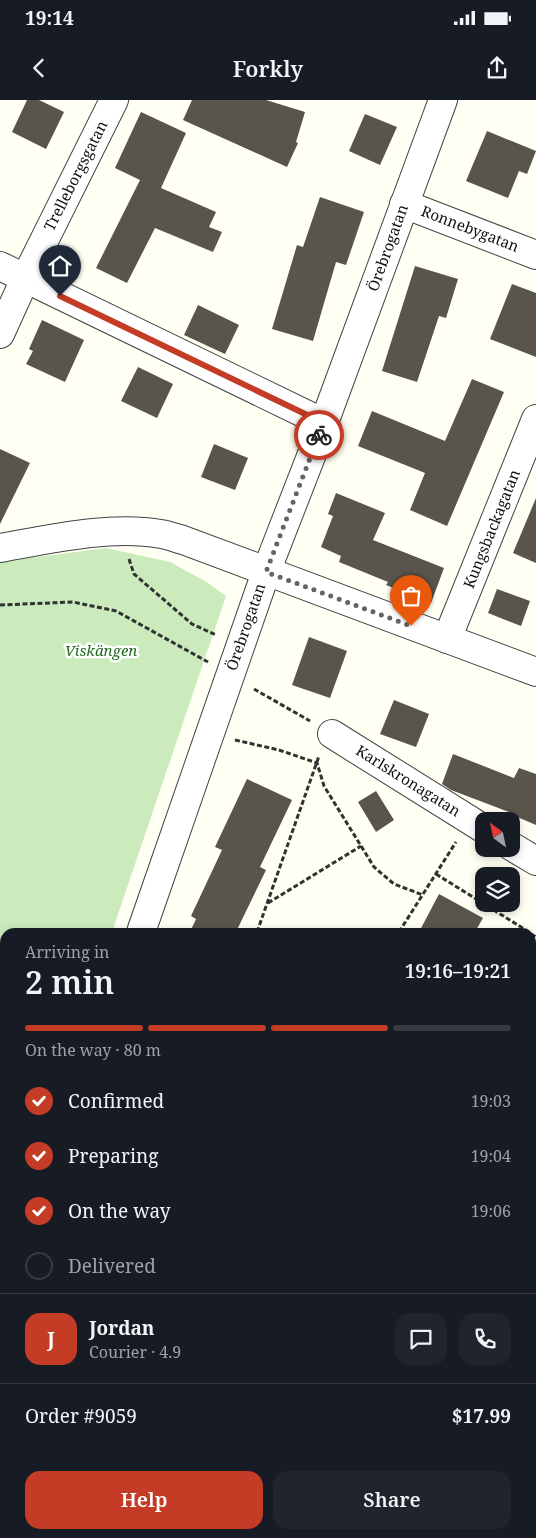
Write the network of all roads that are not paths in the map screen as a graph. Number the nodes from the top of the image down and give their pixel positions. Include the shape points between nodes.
1 (114, 100) edge
2 (437, 102) edge
3 (404, 204) junction
4 (536, 255) edge
5 (0, 266) edge
6 (25, 279) junction
7 (0, 334) edge
8 (536, 419) edge
9 (324, 423) junction
10 (0, 548) edge
11 (266, 572) junction
12 (447, 639) junction
13 (536, 672) edge
14 (330, 732) road end
15 (475, 823) edge
16 (520, 851) edge
17 (536, 861) edge
18 (142, 928) edge

1 - 6 street, Trelleborgsgatan
2 - 3 street, Örebrogatan
3 - 4 street, Ronnebygatan
3 - 9 street, Örebrogatan
5 - 6 street
6 - 7 street, Trelleborgsgatan
6 - 9 street
8 - 12 street, Kungsbackagatan
9 - 11 street, Örebrogatan
10 - 11 street via 77,534 143,532 183,540
11 - 12 street
11 - 18 street, Örebrogatan
12 - 13 street
14 - 15 street, Karlskronagatan
16 - 17 street

